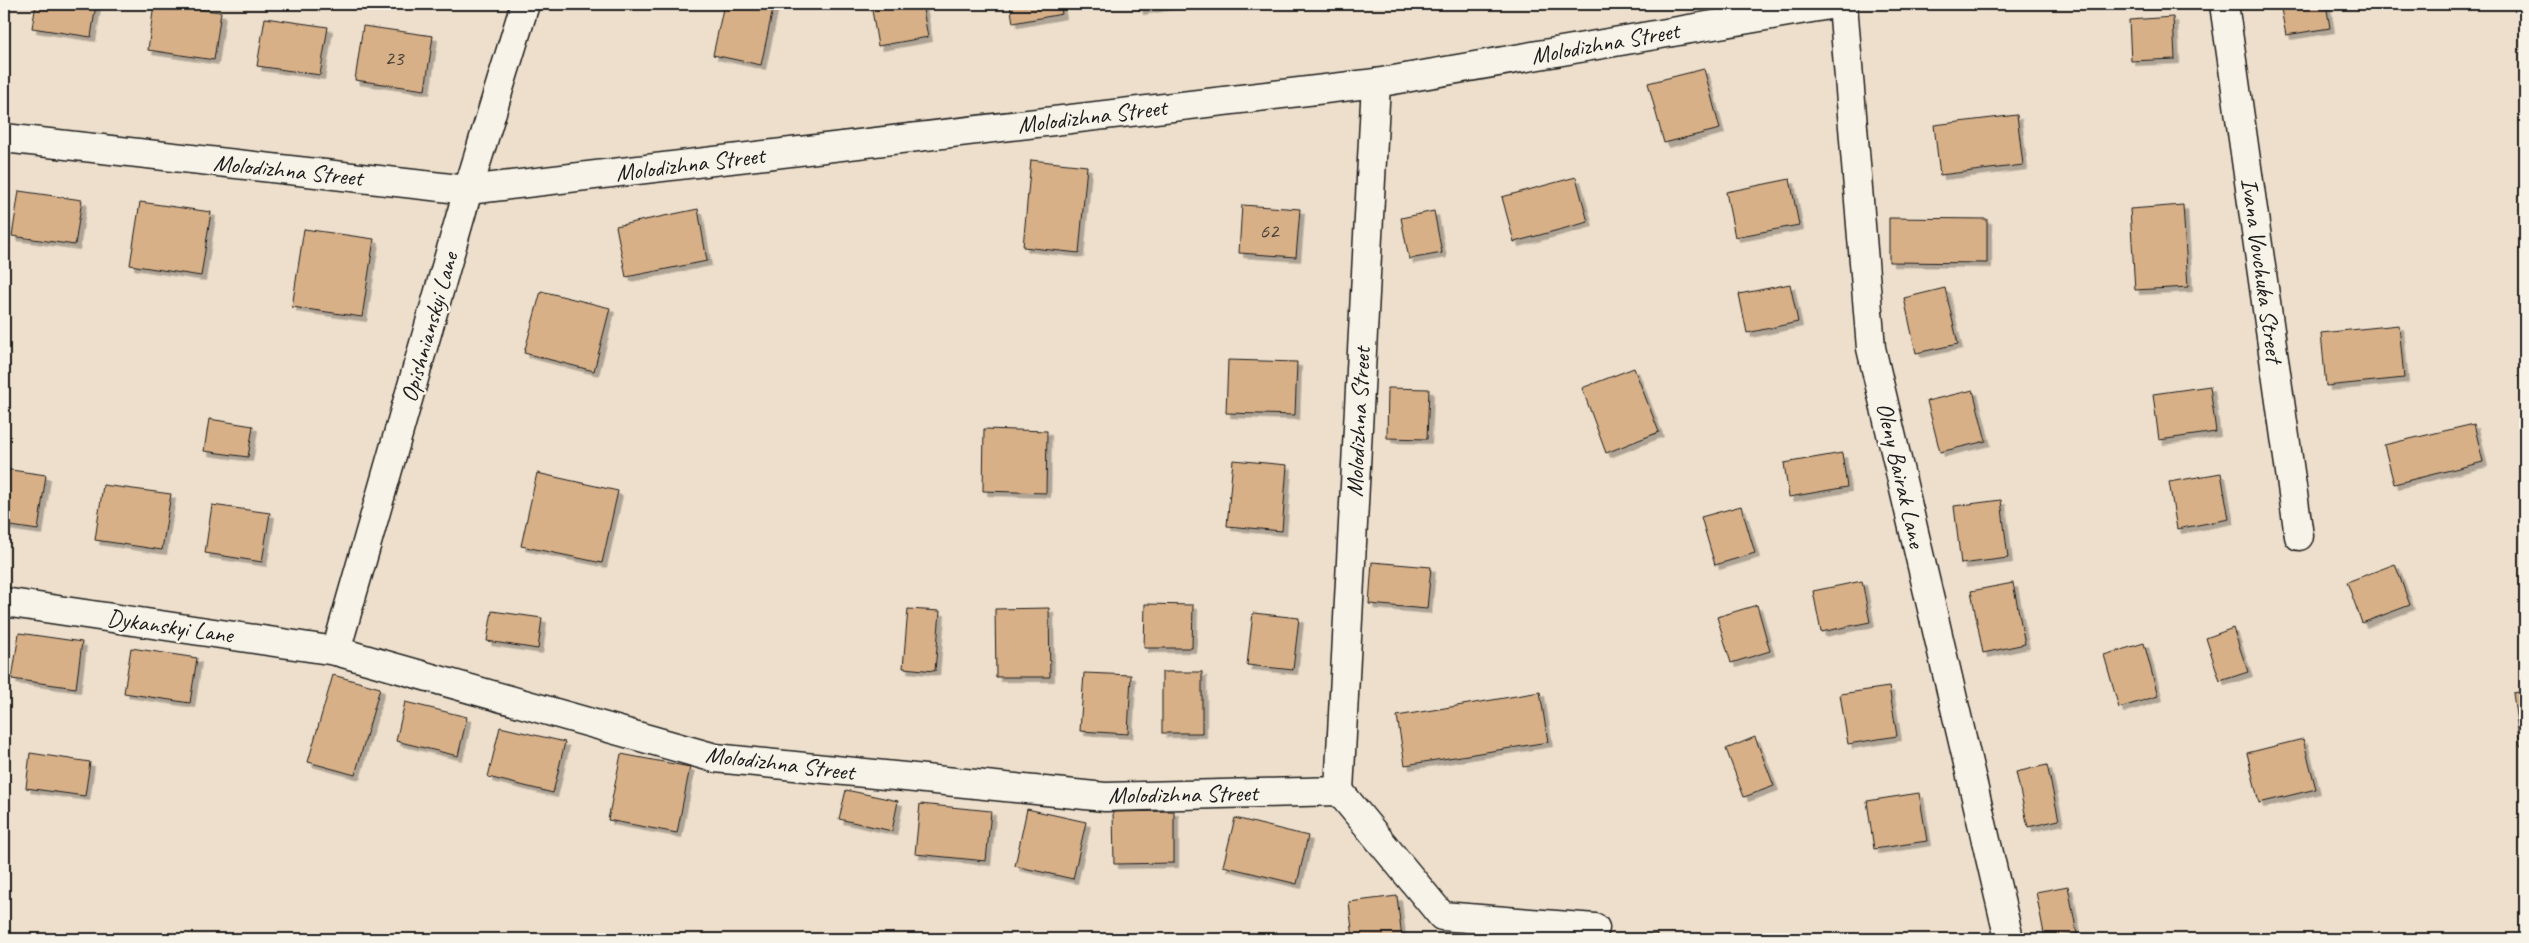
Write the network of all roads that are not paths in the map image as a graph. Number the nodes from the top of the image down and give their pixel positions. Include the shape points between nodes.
1 (525, 4) edge
2 (1835, 4) edge
3 (1843, 4) edge
4 (2224, 4) edge
5 (1376, 83) junction
6 (4, 138) edge
7 (468, 190) junction
8 (2299, 536) dead end
9 (4, 602) edge
10 (336, 651) junction
11 (1339, 791) junction
12 (1595, 928) dead end
13 (2009, 939) edge

1 - 7 street, Opishnianskyi Lane
2 - 5 street, Molodizhna Street
3 - 13 street, Oleny Bairak Lane via 1871,348
4 - 8 street, Ivana Vovchuka Street
5 - 7 street, Molodizhna Street
5 - 11 street, Molodizhna Street
6 - 7 street, Molodizhna Street
7 - 10 street, Opishnianskyi Lane
9 - 10 street, Dykanskyi Lane
10 - 11 street, Molodizhna Street via 715,758 1105,797
11 - 12 street via 1442,916

